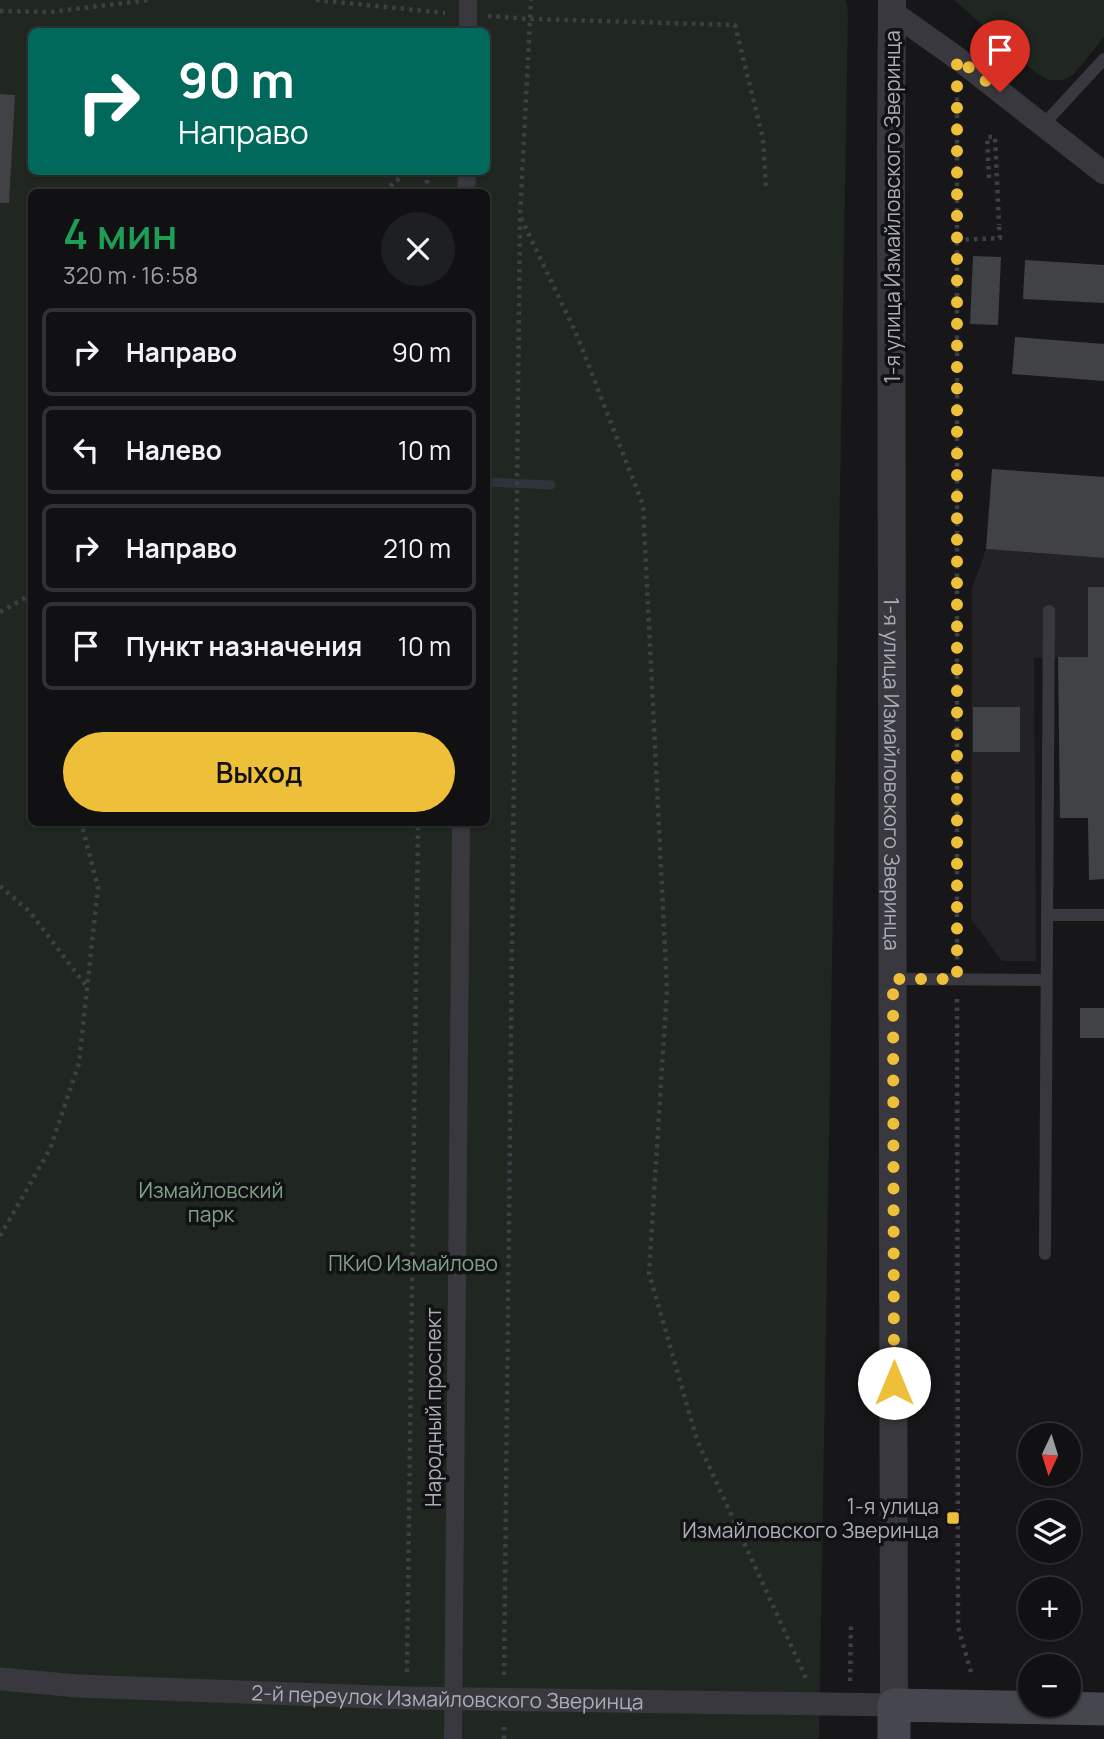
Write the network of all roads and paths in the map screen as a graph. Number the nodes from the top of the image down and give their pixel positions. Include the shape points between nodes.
1 (150, 0) edge
2 (316, 0) edge
3 (531, 0) edge
4 (887, 4) edge
5 (0, 11) edge
6 (468, 15) edge
7 (530, 19) junction
8 (957, 58) junction
9 (1104, 59) edge
10 (1043, 125) junction
11 (1104, 173) edge
12 (403, 175) edge
13 (989, 178) dead end
14 (387, 189) edge
15 (766, 190) dead end
16 (520, 217) junction
17 (957, 240) junction
18 (28, 596) edge
19 (1049, 611) dead end
20 (0, 612) edge
21 (82, 826) edge
22 (418, 826) edge
23 (461, 826) edge
24 (0, 886) edge
25 (1047, 915) junction
26 (1104, 915) edge
27 (893, 979) junction
28 (957, 979) junction
29 (1046, 980) junction
30 (87, 988) junction
31 (0, 1236) edge
32 (1045, 1254) dead end
33 (851, 1626) dead end
34 (971, 1672) dead end
35 (0, 1679) edge
36 (850, 1689) dead end
37 (407, 1698) junction
38 (453, 1699) junction
39 (504, 1700) junction
40 (819, 1705) junction
41 (894, 1705) junction
42 (1104, 1709) edge
43 (453, 1739) edge
44 (504, 1739) edge
45 (894, 1739) edge

1 - 5 path via 50,12
2 - 6 path
3 - 7 path
4 - 8 street, 1-я улица Измайловского Зверинца
4 - 27 street, 1-я улица Измайловского Зверинца
6 - 7 path
7 - 15 path via 735,25 763,139
7 - 16 path
8 - 10 street, 1-я улица Измайловского Зверинца
8 - 17 path
9 - 10 lane
10 - 11 street, 1-я улица Измайловского Зверинца
12 - 14 path
13 - 17 path, bridge via 987,138 995,137 1000,238
16 - 39 path
16 - 40 path via 576,333 643,505 667,989 649,1273 697,1440
17 - 28 path
18 - 20 path
19 - 25 lane
21 - 30 path via 98,887
22 - 37 path
23 - 38 street, Народный проспект
24 - 30 path via 30,912
25 - 26 lane
25 - 29 lane
27 - 28 lane
27 - 41 street, 1-я улица Измайловского Зверинца
28 - 29 lane
28 - 34 path via 958,1627
29 - 32 lane
30 - 31 path via 79,1063 50,1149
33 - 36 path
35 - 37 street, 2-й переулок Измайловского Зверинца
37 - 38 street, 2-й переулок Измайловского Зверинца
38 - 39 street, 2-й переулок Измайловского Зверинца
38 - 43 street, Народный проспект
39 - 40 street, 2-й переулок Измайловского Зверинца
39 - 44 path
40 - 41 street, 2-й переулок Измайловского Зверинца
41 - 42 main road
41 - 45 main road

